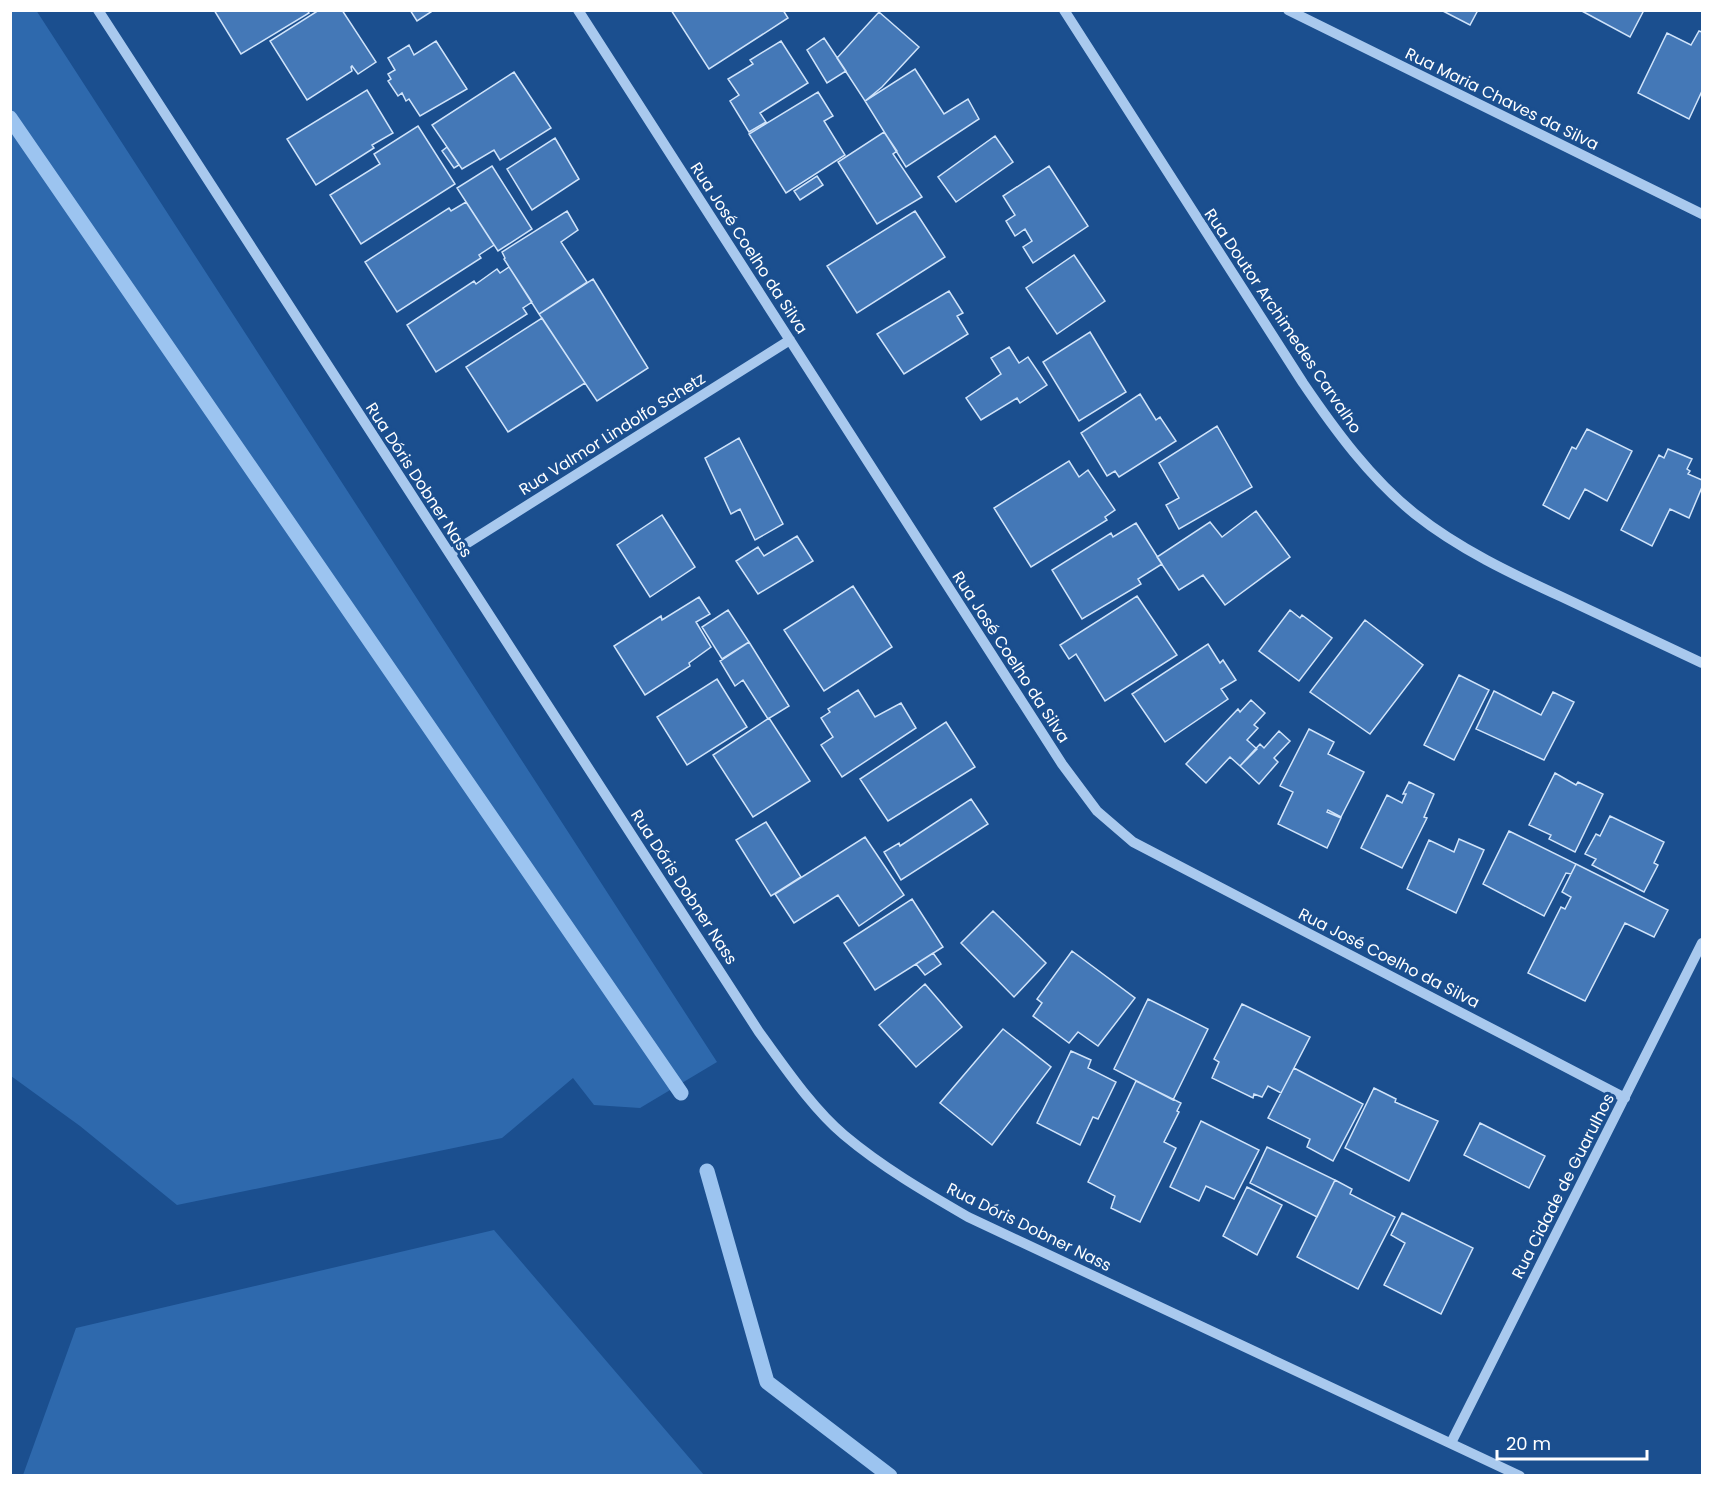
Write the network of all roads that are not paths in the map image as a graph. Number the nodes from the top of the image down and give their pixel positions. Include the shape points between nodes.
1 (98, 10) edge
2 (578, 10) edge
3 (1064, 10) edge
4 (1287, 10) edge
5 (1702, 214) edge
6 (790, 340) junction
7 (450, 555) junction
8 (1702, 663) edge
9 (1702, 943) edge
10 (1625, 1098) junction
11 (1451, 1443) junction
12 (1520, 1476) edge

1 - 7 street, Rua Dóris Dobner Nass
2 - 6 street, Rua José Coelho da Silva
3 - 8 street, Rua Doutor Archimedes Carvalho via 1302,383 1342,440 1380,480 1415,514 1464,547
4 - 5 street, Rua Maria Chaves da Silva
6 - 7 street, Rua Valmor Lindolfo Schetz
6 - 10 street, Rua José Coelho da Silva via 1062,764 1097,811 1133,842
7 - 11 street, Rua Dóris Dobner Nass via 759,1032 802,1090 843,1134 898,1175 968,1217
9 - 10 street, Rua Cidade de Guarulhos
10 - 11 street, Rua Cidade de Guarulhos
11 - 12 street, Rua Dóris Dobner Nass

